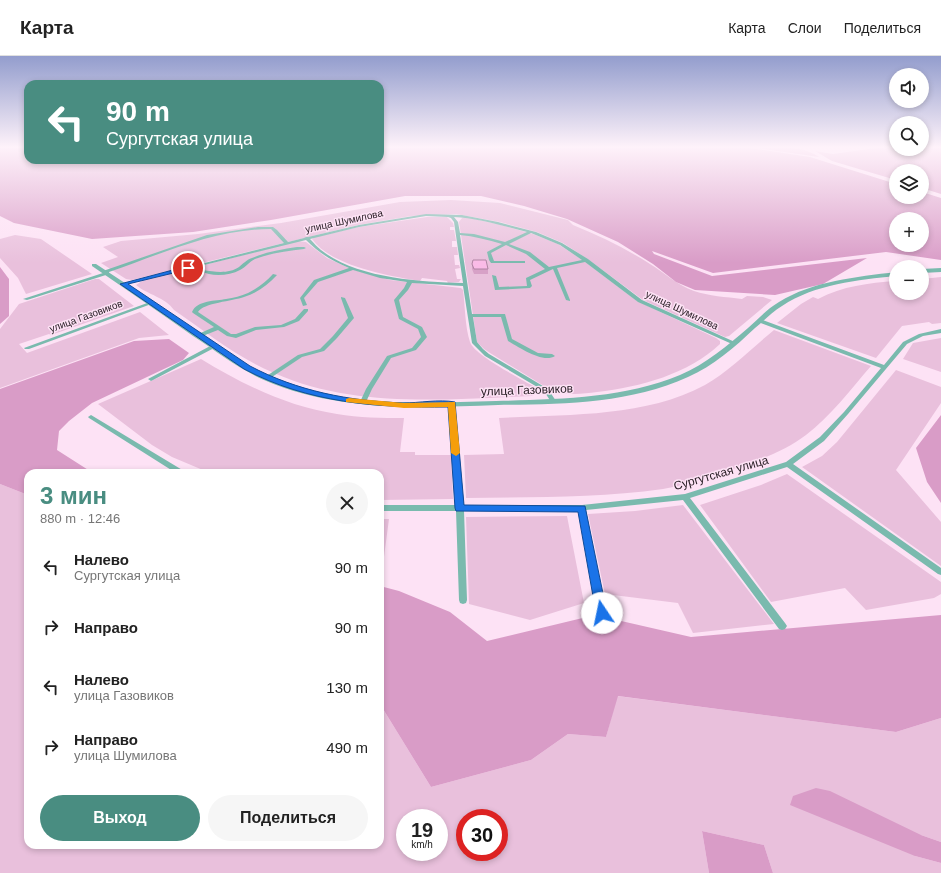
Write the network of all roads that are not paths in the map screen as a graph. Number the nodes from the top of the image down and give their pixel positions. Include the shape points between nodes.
1 (456, 218) junction
2 (530, 232) junction
3 (458, 234) junction
4 (306, 238) junction
5 (286, 243) junction
6 (504, 244) junction
7 (304, 248) dead end
8 (242, 254) junction
9 (250, 260) junction
10 (586, 260) junction
11 (523, 262) dead end
12 (94, 265) dead end
13 (554, 267) junction
14 (353, 268) junction
15 (548, 269) junction
16 (941, 270) edge
17 (203, 271) dead end
18 (929, 271) edge
19 (106, 273) junction
20 (275, 275) dead end
21 (889, 275) edge
22 (494, 276) dead end
23 (410, 281) junction
24 (123, 284) junction
25 (466, 285) junction
26 (343, 298) dead end
27 (25, 299) dead end
28 (568, 300) dead end
29 (152, 303) junction
30 (470, 316) junction
31 (760, 321) junction
32 (217, 328) junction
33 (941, 331) edge
34 (198, 336) junction
35 (734, 343) junction
36 (214, 346) junction
37 (27, 348) dead end
38 (552, 356) dead end
39 (884, 367) junction
40 (266, 378) junction
41 (151, 379) dead end
42 (553, 401) junction
43 (363, 402) junction
44 (452, 404) junction
45 (91, 417) dead end
46 (788, 464) junction
47 (175, 469) edge
48 (685, 497) junction
49 (384, 508) edge
50 (460, 508) junction
51 (582, 508) junction
52 (941, 572) edge
53 (463, 600) dead end
54 (602, 613) dead end
55 (782, 626) dead end

1 - 2 street, улица Шумилова via 467,216
1 - 3 street
1 - 4 street, улица Шумилова via 442,215 387,221
2 - 6 street
2 - 10 street, улица Шумилова via 561,244
3 - 6 street via 471,234
3 - 25 street
4 - 5 street, улица Шумилова
4 - 14 street via 323,253
5 - 8 street, улица Шумилова
5 - 19 street via 274,229 268,228 208,236
6 - 11 street via 489,252 492,262
6 - 15 street via 527,253
7 - 9 street via 283,250
8 - 9 street
8 - 24 street, улица Шумилова
9 - 17 street via 239,269 226,273
10 - 13 street
10 - 35 street, улица Шумилова via 640,301
12 - 19 street, улица Газовиков
13 - 15 street
13 - 28 street
14 - 23 street
14 - 32 street via 316,281 302,298 305,308 297,320 236,336 230,336
15 - 22 street via 528,279 530,286 525,288 497,289
16 - 18 street
19 - 24 street, улица Газовиков
19 - 27 street
20 - 32 street via 267,285 256,292 196,308 196,313
21 - 31 street, улица Газовиков via 848,280 817,288 781,304
23 - 25 street
23 - 43 street via 396,300 401,318 420,328 424,337 414,349 389,357
24 - 29 street, улица Газовиков
25 - 30 street
26 - 40 street via 351,318 335,337 322,350 300,356
29 - 34 street, улица Газовиков
29 - 37 street, улица Газовиков
30 - 38 street via 503,315 510,340 537,356
30 - 42 street via 474,342 481,350 546,390
31 - 35 street, улица Газовиков
31 - 39 street
32 - 34 street
33 - 39 street, Сургутская улица via 911,339
34 - 36 street, улица Газовиков
35 - 42 street, улица Газовиков via 705,365 666,383 618,395
36 - 40 street, улица Газовиков
36 - 41 street
39 - 46 street, Сургутская улица via 822,439
40 - 43 street, улица Газовиков via 317,394
42 - 44 street, улица Газовиков
43 - 44 street, улица Газовиков via 404,405
44 - 50 street
45 - 47 street
46 - 48 street, Сургутская улица
46 - 52 street
48 - 51 street, Сургутская улица
48 - 55 street
49 - 50 street, Сургутская улица
50 - 51 street, Сургутская улица
50 - 53 street
51 - 54 street

